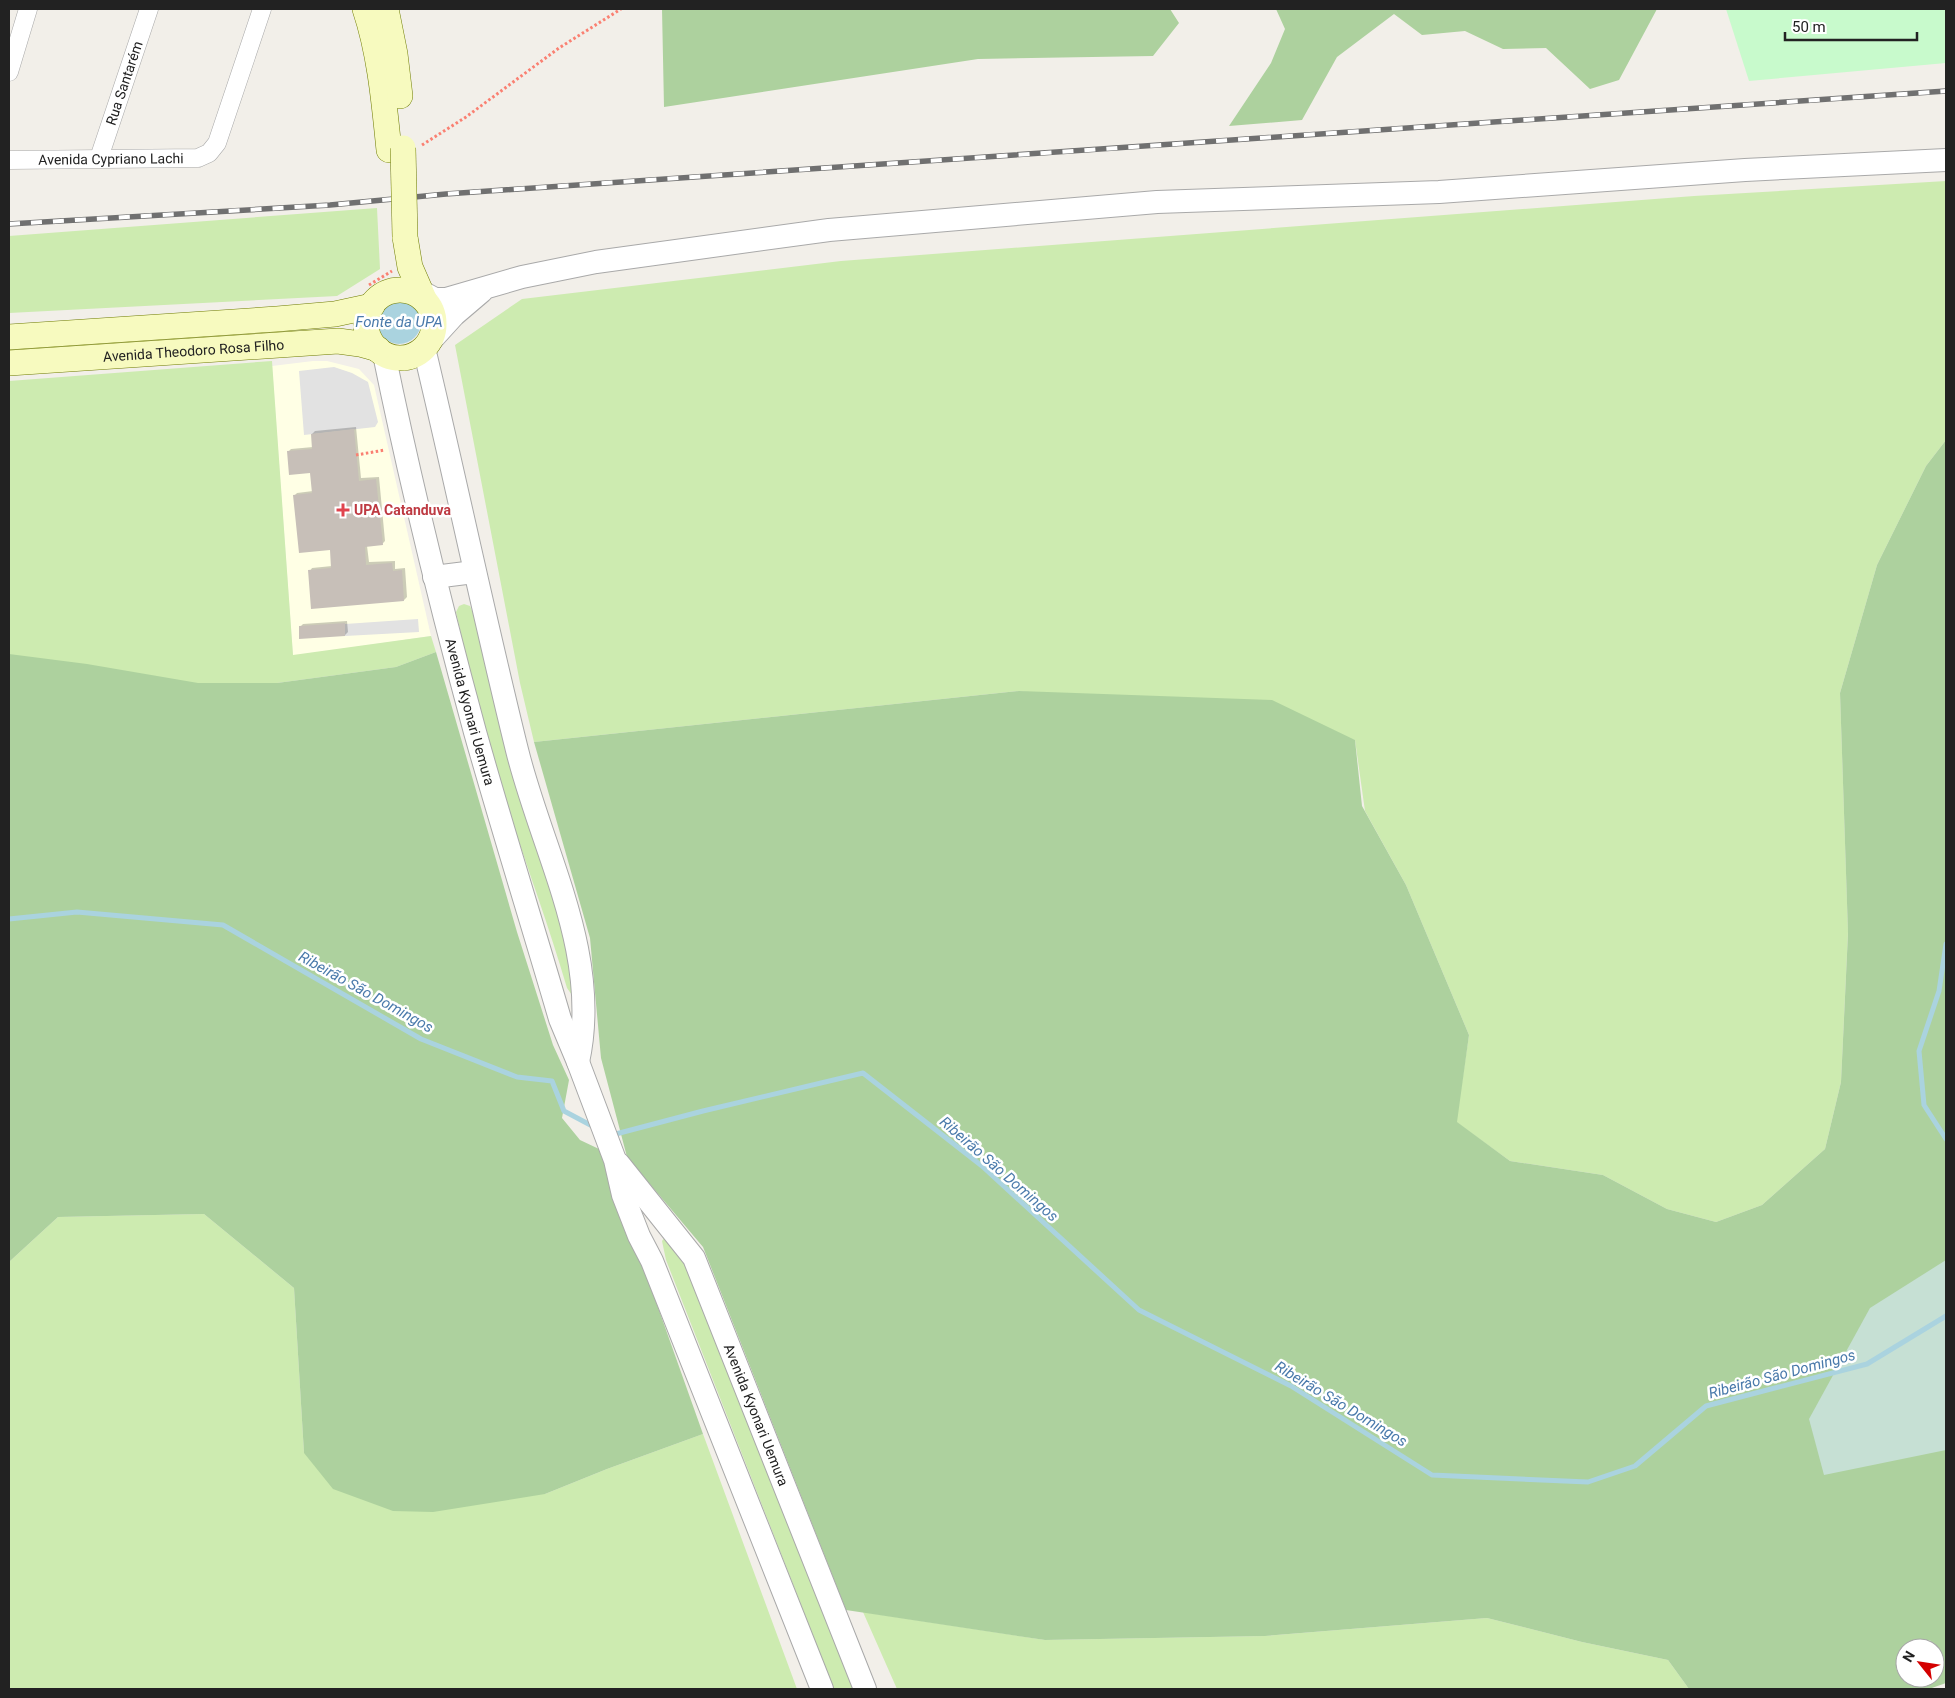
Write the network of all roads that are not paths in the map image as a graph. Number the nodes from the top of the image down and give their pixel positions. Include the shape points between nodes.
1 (28, 9) edge
2 (149, 9) edge
3 (262, 9) edge
4 (365, 9) edge
5 (386, 9) edge
6 (9, 72) edge
7 (398, 152) junction
8 (99, 158) junction
9 (9, 160) edge
10 (1946, 160) edge
11 (398, 237) junction
12 (486, 288) junction
13 (422, 295) junction
14 (379, 300) junction
15 (9, 337) edge
16 (424, 348) junction
17 (381, 352) junction
18 (9, 363) edge
19 (474, 572) junction
20 (434, 577) junction
21 (578, 1062) junction
22 (615, 1160) junction
23 (822, 1689) edge
24 (865, 1689) edge

1 - 6 street
2 - 8 street, Rua Santarém
3 - 8 street, Avenida Cypriano Lachi via 217,143 209,153 198,158
4 - 7 main road
5 - 7 main road via 397,74
7 - 11 main road
8 - 9 street, Avenida Cypriano Lachi
10 - 12 street via 1745,170 1439,192 1158,202 838,229 596,262
11 - 13 main road
11 - 14 main road
12 - 13 street via 446,299
12 - 16 street via 454,315
13 - 14 main road via 399,290
13 - 16 main road via 434,323 431,339
14 - 15 main road, Avenida Theodoro Rosa Filho via 335,314
14 - 17 main road via 367,317 367,329 370,340
16 - 17 main road via 405,358 394,358
16 - 19 street
17 - 18 main road, Avenida Theodoro Rosa Filho via 338,340
17 - 20 street, Avenida Kyonari Uemura
19 - 20 street
19 - 21 street via 518,753 565,902 580,962 585,1005 584,1039
20 - 21 street, Avenida Kyonari Uemura via 476,734 560,1019
21 - 22 street, Avenida Kyonari Uemura
22 - 23 street, Avenida Kyonari Uemura via 623,1195
22 - 24 street, Avenida Kyonari Uemura via 694,1258

